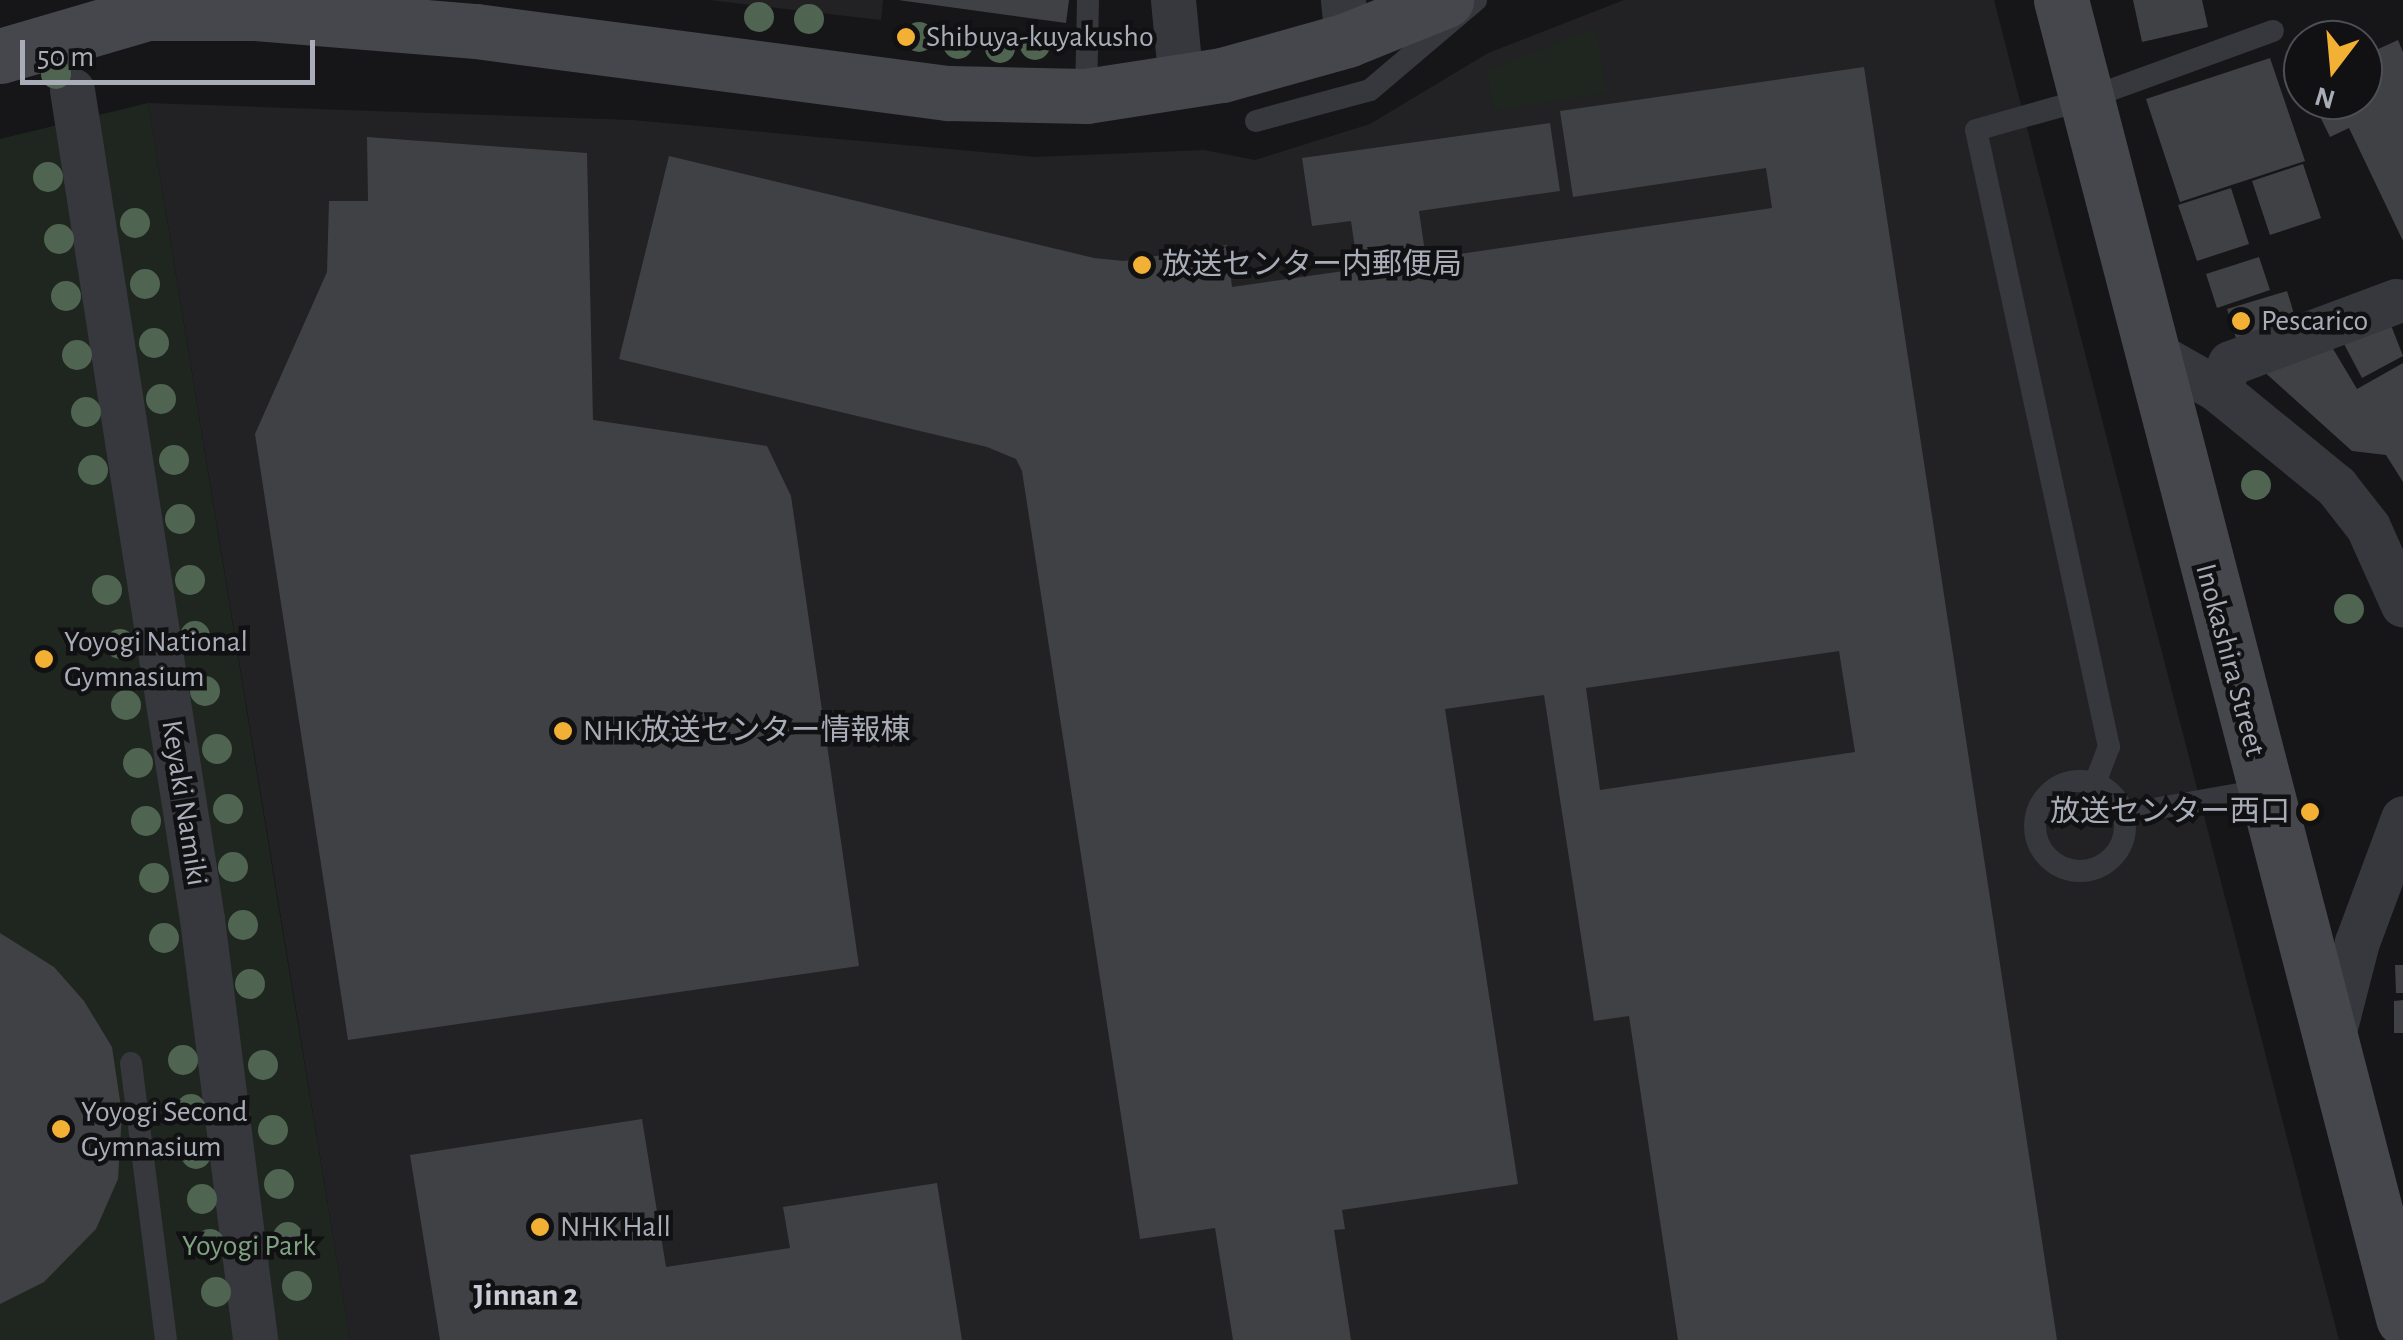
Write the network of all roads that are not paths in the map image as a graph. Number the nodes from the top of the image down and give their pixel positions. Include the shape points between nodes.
1 (1088, 0) edge
2 (1172, 0) edge
3 (1446, 0) edge
4 (1476, 0) edge
5 (2062, 0) edge
6 (144, 7) edge
7 (478, 15) edge
8 (1345, 20) edge
9 (2273, 31) dead end
10 (0, 56) edge
11 (1180, 83) junction
12 (72, 90) dead end
13 (1086, 96) junction
14 (2086, 99) junction
15 (1256, 121) dead end
16 (2396, 301) dead end
17 (2150, 351) junction
18 (2217, 388) junction
19 (2403, 605) edge
20 (2095, 783) junction
21 (2264, 790) junction
22 (2124, 814) junction
23 (2403, 818) edge
24 (2330, 1045) junction
25 (132, 1063) dead end
26 (2403, 1318) edge
27 (166, 1340) edge
28 (255, 1340) edge

1 - 13 lane
2 - 11 street
3 - 8 street
4 - 15 lane via 1370,90
5 - 14 street, Inokashira Street
6 - 7 street
6 - 10 street
7 - 13 street via 949,93
8 - 11 street
9 - 14 lane
11 - 13 street
12 - 28 street, Keyaki Namiki via 202,919
14 - 17 street, Inokashira Street
14 - 20 lane via 1976,130 2109,747
16 - 18 street via 2230,363
17 - 18 street
17 - 21 street, Inokashira Street
18 - 19 street via 2336,486 2368,526
20 - 22 lane
20 - 22 lane via 2066,782 2042,800 2034,829 2046,856 2072,870 2102,866 2122,844
21 - 22 lane
21 - 24 street, Inokashira Street
23 - 24 street
24 - 26 street, Inokashira Street
25 - 27 lane

